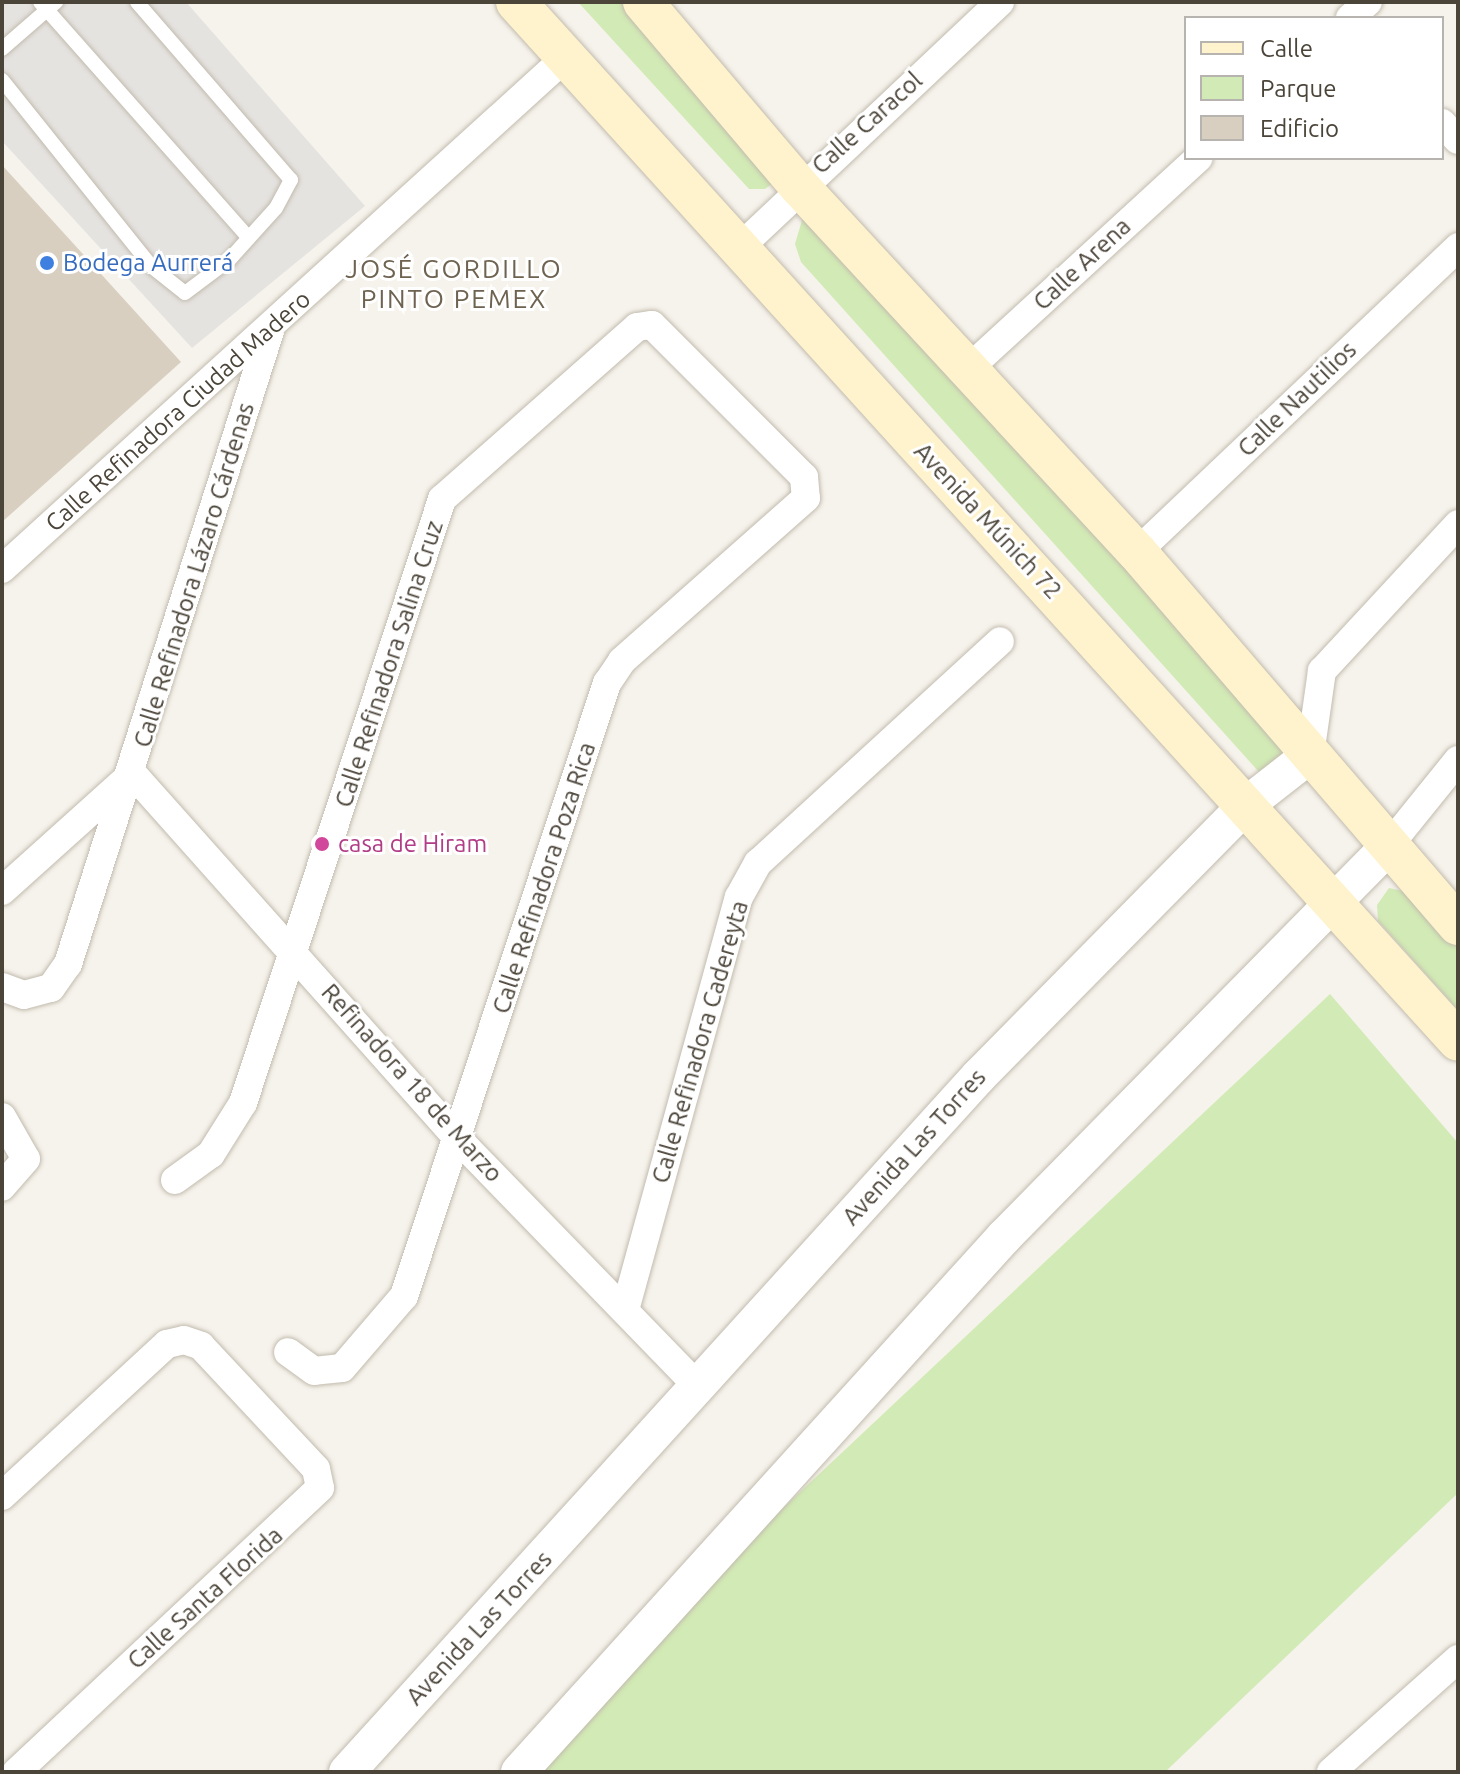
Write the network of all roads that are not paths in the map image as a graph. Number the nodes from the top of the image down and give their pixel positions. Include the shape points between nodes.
1 (137, 2) edge
2 (516, 2) edge
3 (643, 2) edge
4 (1000, 2) edge
5 (1331, 2) edge
6 (1368, 2) edge
7 (48, 5) edge
8 (1346, 16) edge
9 (1350, 16) edge
10 (2, 49) edge
11 (565, 58) junction
12 (2, 80) edge
13 (1444, 125) edge
14 (1458, 140) edge
15 (1196, 160) edge
16 (799, 186) junction
17 (249, 238) junction
18 (1458, 247) edge
19 (738, 249) junction
20 (270, 330) junction
21 (967, 370) junction
22 (735, 410) joint
23 (1458, 524) edge
24 (1137, 552) junction
25 (2, 569) edge
26 (1000, 641) dead end
27 (1310, 755) junction
28 (1458, 760) edge
29 (133, 774) junction
30 (1246, 805) junction
31 (1387, 848) junction
32 (2, 891) edge
33 (1329, 899) junction
34 (1458, 925) edge
35 (297, 955) junction
36 (2, 987) edge
37 (1458, 1041) edge
38 (2, 1117) edge
39 (459, 1140) junction
40 (175, 1180) dead end
41 (2, 1187) edge
42 (625, 1310) junction
43 (288, 1352) dead end
44 (698, 1387) junction
45 (2, 1496) edge
46 (1458, 1659) edge
47 (16, 1772) edge
48 (347, 1772) edge
49 (519, 1772) edge
50 (1331, 1772) edge

1 - 17 lane via 291,180
2 - 11 main road, Avenida Múnich 72
3 - 16 main road
4 - 16 street, Calle Caracol
5 - 8 street
6 - 9 street
7 - 10 lane
7 - 17 lane
11 - 19 main road, Avenida Múnich 72
11 - 20 street, Calle Refinadora Ciudad Madero
12 - 17 lane via 151,266 185,293
13 - 14 street
15 - 21 street, Calle Arena
16 - 19 street, Calle Caracol
16 - 21 main road
18 - 24 street, Calle Nautilios
19 - 30 main road, Avenida Múnich 72
20 - 25 street, Calle Refinadora Ciudad Madero
20 - 29 street, Calle Refinadora Lázaro Cárdenas
21 - 24 main road
22 - 35 street, Calle Refinadora Salina Cruz via 652,325 637,327 442,499
22 - 39 street, Calle Refinadora Poza Rica via 804,477 806,498 622,661 607,683
23 - 27 street via 1322,671
24 - 27 main road
26 - 42 street, Calle Refinadora Cadereyta via 758,863 739,897
27 - 30 street, Avenida Las Torres
27 - 31 main road
28 - 31 street
29 - 32 street, Calle Refinadora Lázaro Cárdenas
29 - 35 street, Refinadora 18 de Marzo
29 - 36 street, Calle Refinadora Lázaro Cárdenas via 68,964 51,988 24,995
30 - 33 main road, Avenida Múnich 72
30 - 44 street, Avenida Las Torres via 979,1076
31 - 33 street
31 - 34 main road
33 - 37 main road, Avenida Múnich 72
33 - 49 street via 1004,1237
35 - 39 street, Refinadora 18 de Marzo
35 - 40 street, Calle Refinadora Salina Cruz via 227,1135
38 - 41 street via 26,1159
39 - 42 street, Refinadora 18 de Marzo
39 - 43 street, Calle Refinadora Poza Rica via 404,1296 384,1327 342,1368 314,1371
42 - 44 street, Refinadora 18 de Marzo
44 - 48 street, Avenida Las Torres
45 - 47 street, Calle Santa Florida via 167,1344 201,1346 316,1469 320,1488 311,1504
46 - 50 street

